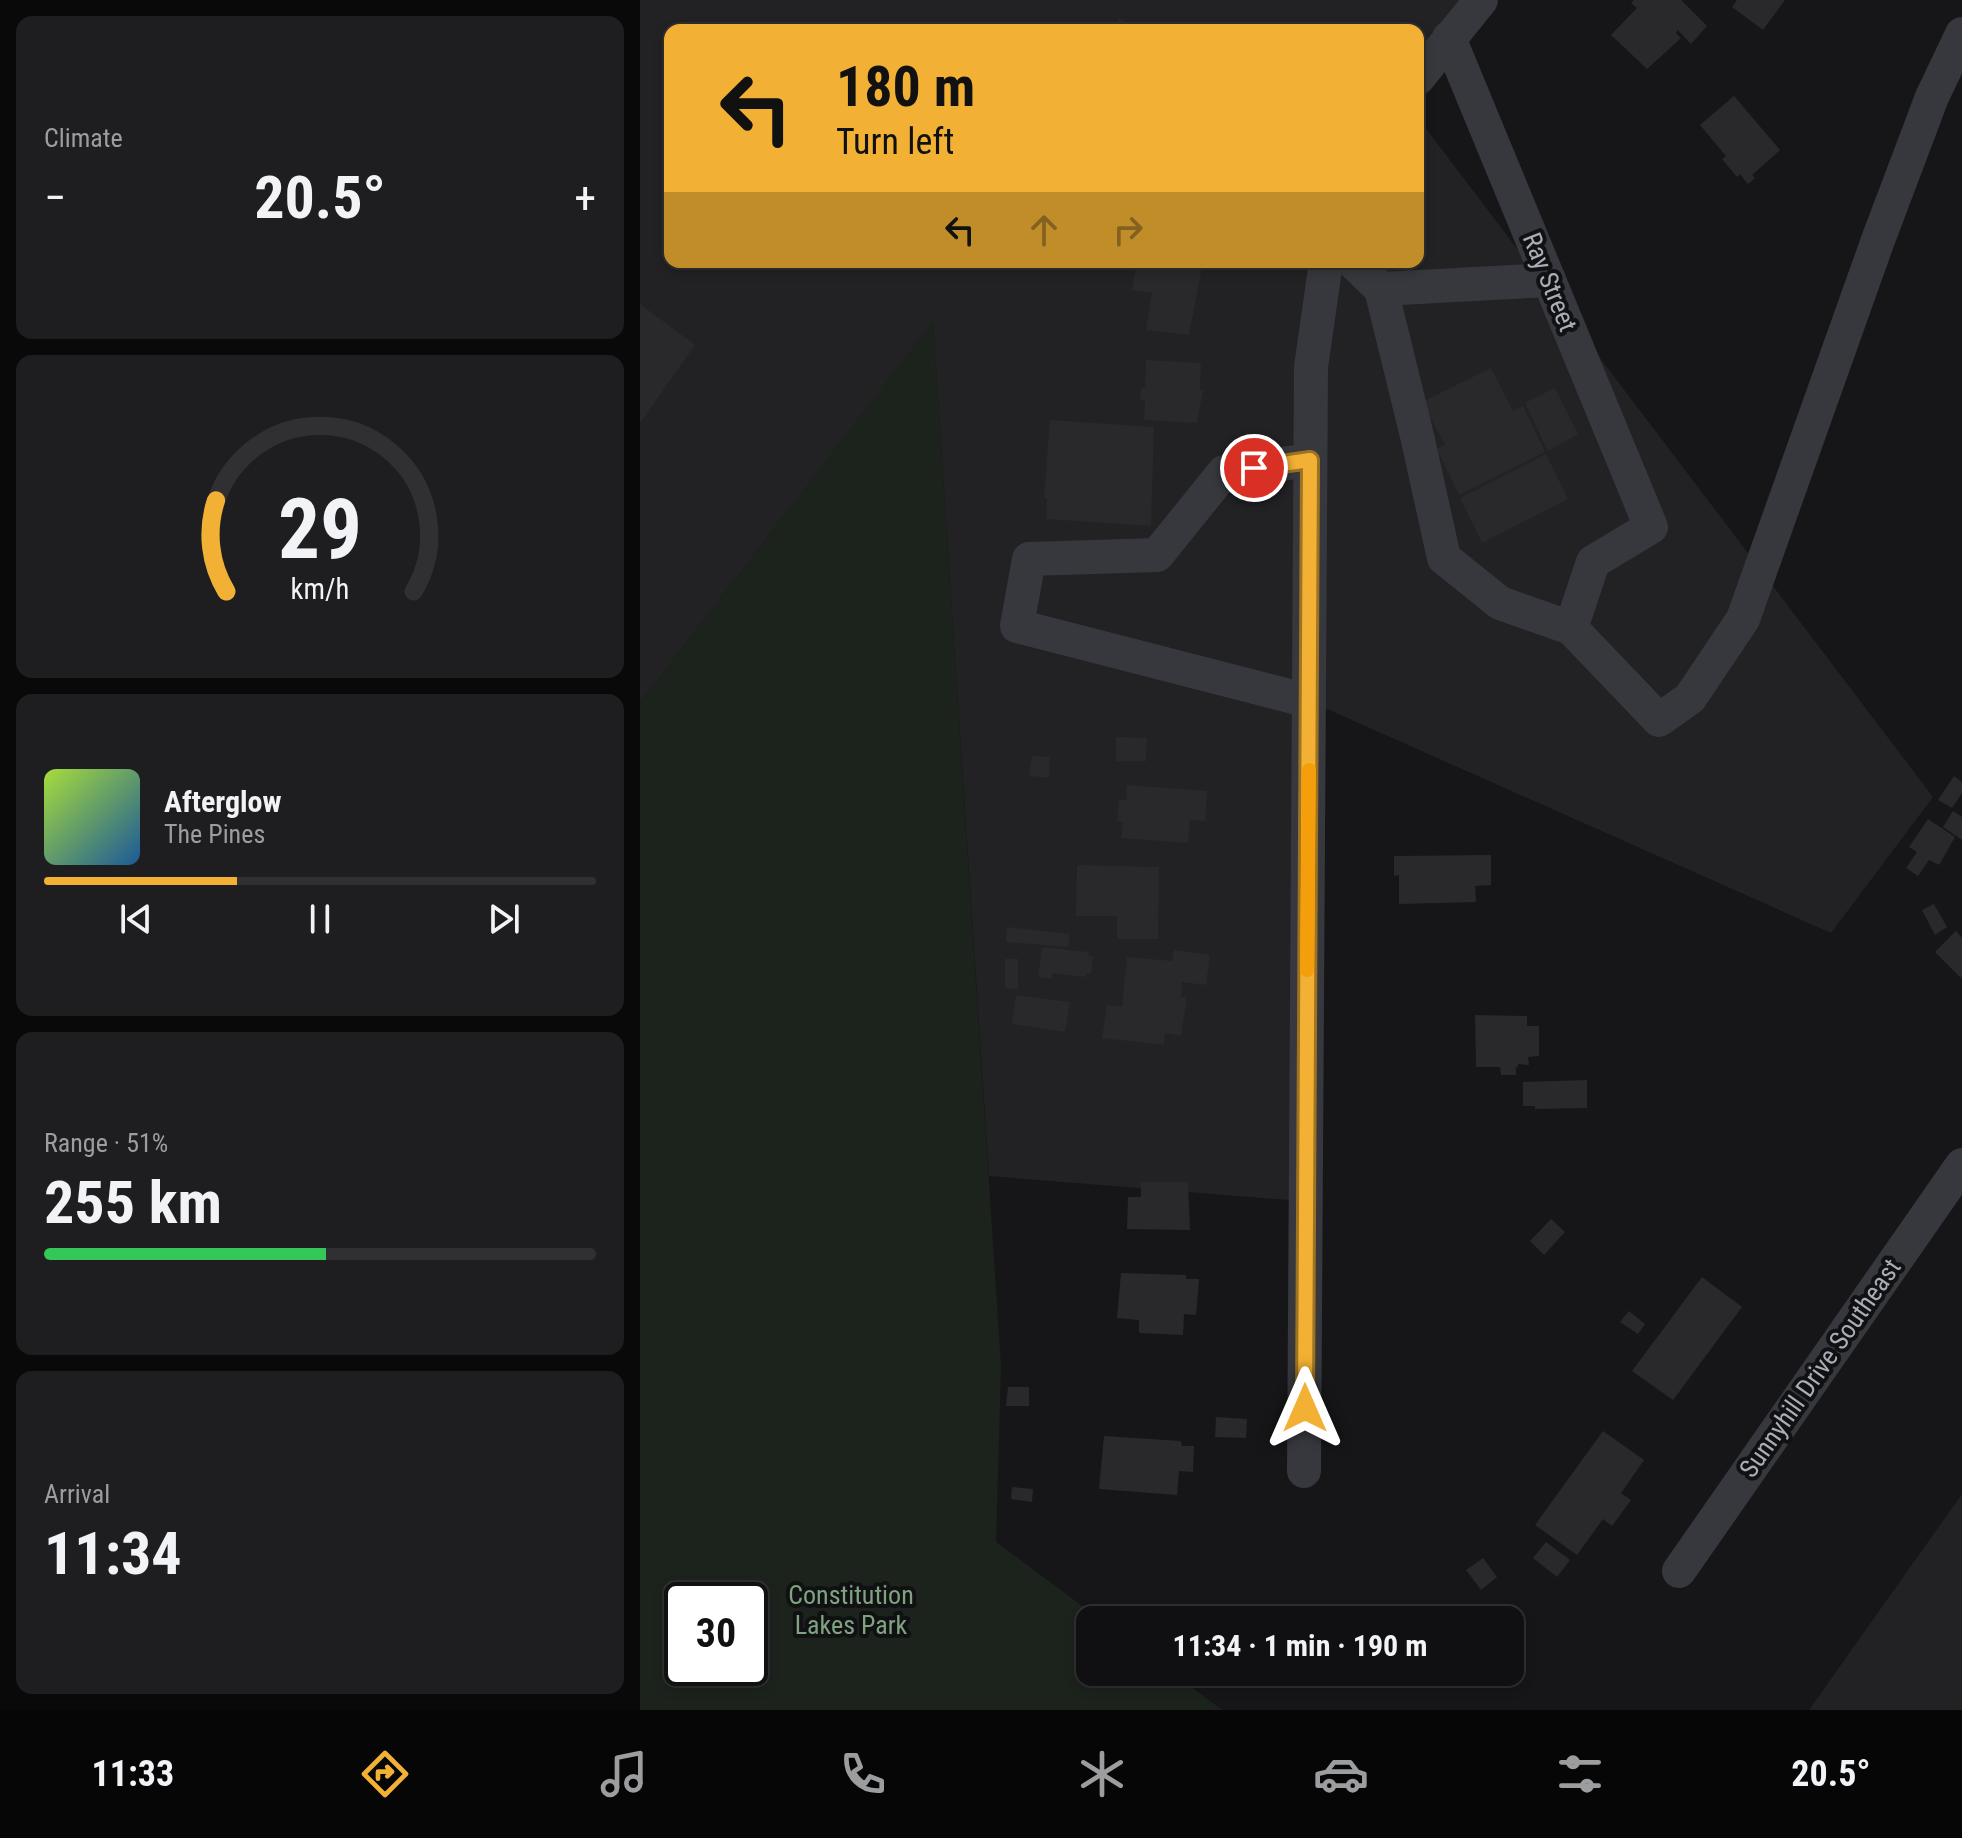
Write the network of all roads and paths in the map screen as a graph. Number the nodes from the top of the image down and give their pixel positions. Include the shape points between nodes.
1 (1481, 0) edge
2 (1962, 34) edge
3 (1449, 38) junction
4 (1424, 70) edge
5 (1325, 268) edge
6 (1359, 268) edge
7 (1549, 280) junction
8 (1381, 289) junction
9 (1310, 460) junction
10 (1571, 628) junction
11 (1309, 701) junction
12 (1962, 1165) edge
13 (1304, 1471) dead end
14 (1679, 1571) dead end

1 - 3 street
2 - 10 street via 1878,240 1743,619 1690,698 1659,720
3 - 4 street
3 - 7 street, Ray Street
5 - 9 street via 1311,367
6 - 8 street
7 - 8 street
7 - 10 street, Ray Street via 1651,527 1593,562
8 - 10 street via 1444,558 1500,603
9 - 11 street
9 - 11 street via 1224,472 1157,555 1029,559 1017,626
11 - 13 street
12 - 14 street, Sunnyhill Drive Southeast

